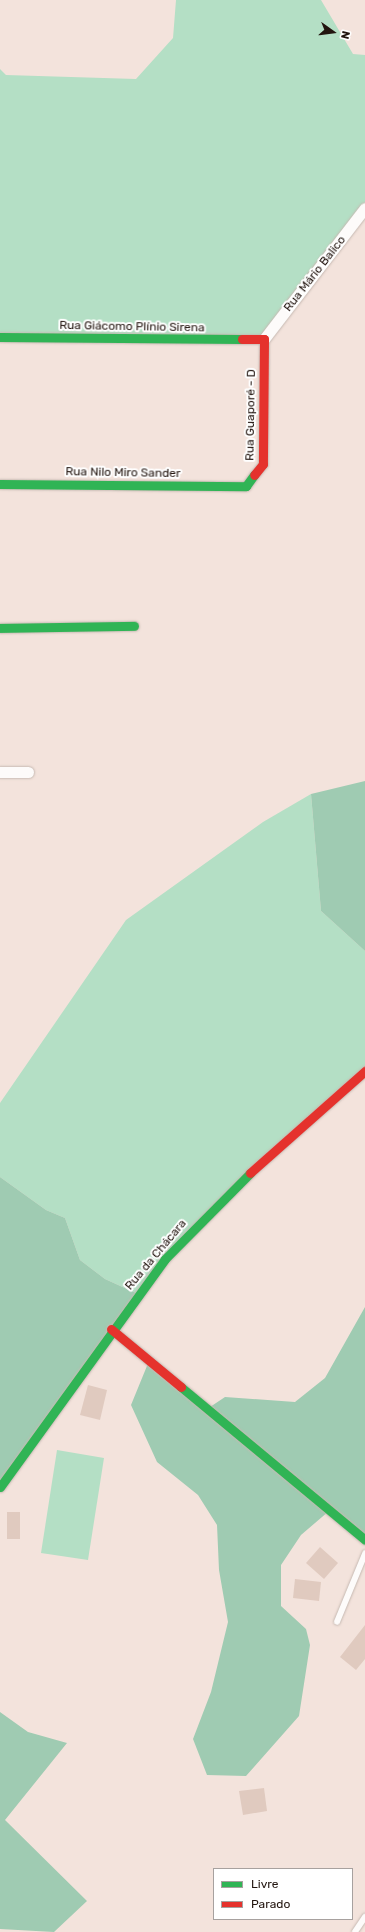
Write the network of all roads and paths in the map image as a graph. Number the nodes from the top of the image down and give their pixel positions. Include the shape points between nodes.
1 (365, 208) edge
2 (0, 337) edge
3 (264, 339) junction
4 (0, 484) edge
5 (246, 486) joint
6 (134, 626) dead end
7 (0, 628) edge
8 (0, 772) edge
9 (28, 772) dead end
10 (365, 1071) edge
11 (111, 1329) junction
12 (0, 1487) edge
13 (365, 1540) edge
14 (365, 1554) edge
15 (337, 1622) dead end
16 (365, 1917) edge
17 (355, 1932) edge

1 - 3 street, Rua Mário Balico
2 - 3 street, Rua Giácomo Plínio Sirena
3 - 5 street, Rua Guaporé - D via 263,464
4 - 5 street, Rua Nilo Miro Sander
6 - 7 street
8 - 9 street
10 - 11 street, Rua da Chácara via 224,1196 165,1259
11 - 12 street, Rua da Chácara
11 - 13 street
14 - 15 lane
16 - 17 lane

